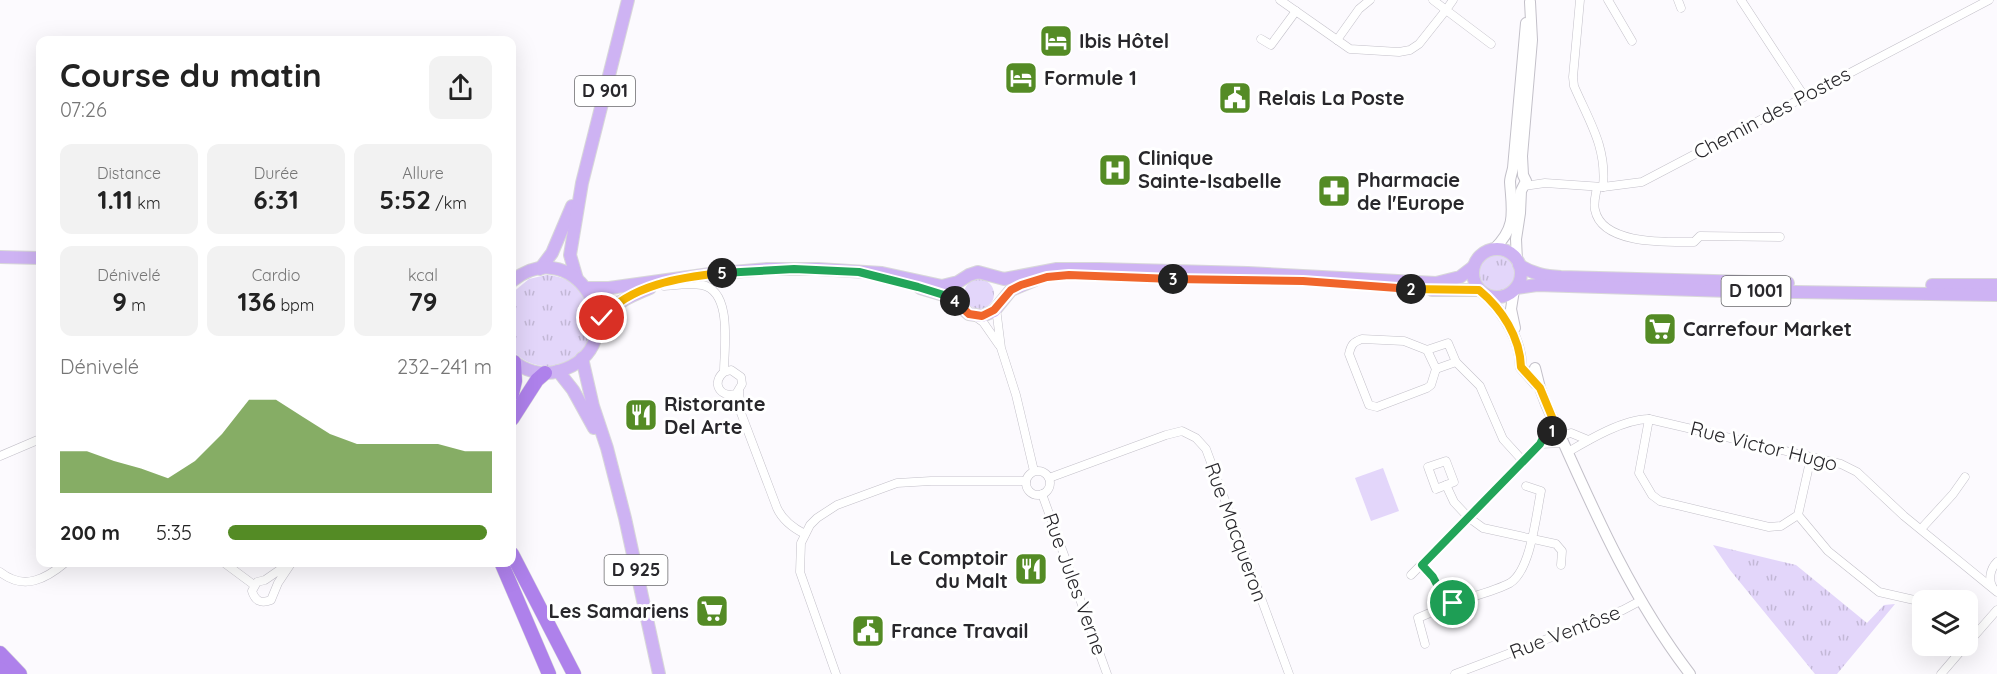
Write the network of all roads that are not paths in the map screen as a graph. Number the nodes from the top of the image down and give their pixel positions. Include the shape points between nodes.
1 (628, 0) edge
2 (1280, 0) edge
3 (1370, 0) edge
4 (1433, 0) edge
5 (1453, 0) edge
6 (1580, 0) edge
7 (1608, 0) edge
8 (1741, 0) edge
9 (1989, 0) edge
10 (1530, 1) edge
11 (1446, 10) junction
12 (1296, 11) junction
13 (1261, 39) dead end
14 (1337, 40) junction
15 (1632, 41) dead end
16 (1491, 44) dead end
17 (1804, 96) junction
18 (1519, 181) junction
19 (582, 183) junction
20 (1600, 187) junction
21 (1780, 237) dead end
22 (1494, 249) junction
23 (36, 253) edge
24 (0, 255) edge
25 (36, 258) edge
26 (1518, 263) junction
27 (1473, 267) junction
28 (540, 269) junction
29 (859, 272) junction
30 (991, 276) junction
31 (516, 278) edge
32 (963, 279) junction
33 (671, 280) junction
34 (582, 283) junction
35 (1997, 285) edge
36 (656, 286) junction
37 (1515, 289) junction
38 (1482, 292) junction
39 (1997, 295) edge
40 (998, 304) junction
41 (961, 307) junction
42 (975, 316) junction
43 (598, 325) junction
44 (1001, 348) junction
45 (1428, 350) junction
46 (582, 358) junction
47 (1456, 362) junction
48 (516, 363) edge
49 (1529, 364) junction
50 (1436, 369) junction
51 (551, 372) junction
52 (724, 372) junction
53 (739, 392) junction
54 (729, 396) junction
55 (516, 413) edge
56 (741, 413) junction
57 (1649, 419) junction
58 (1562, 440) junction
59 (1588, 440) junction
60 (36, 441) edge
61 (1540, 444) junction
62 (0, 456) edge
63 (1811, 457) junction
64 (1523, 461) junction
65 (611, 466) junction
66 (1034, 471) junction
67 (1965, 477) dead end
68 (1049, 478) junction
69 (1026, 481) junction
70 (1446, 485) dead end
71 (1526, 486) dead end
72 (1042, 494) junction
73 (1798, 516) junction
74 (1468, 517) junction
75 (1922, 529) junction
76 (805, 534) junction
77 (1532, 539) junction
78 (516, 562) edge
79 (1997, 562) edge
80 (1422, 565) junction
81 (1562, 565) dead end
82 (60, 567) edge
83 (230, 567) edge
84 (284, 567) edge
85 (288, 567) edge
86 (503, 567) edge
87 (0, 572) edge
88 (1974, 572) junction
89 (1993, 574) edge
90 (1411, 575) dead end
91 (265, 580) junction
92 (254, 585) junction
93 (275, 589) junction
94 (1996, 592) edge
95 (1912, 600) edge
96 (1640, 601) junction
97 (1453, 603) junction
98 (1996, 609) edge
99 (1978, 629) edge
100 (1425, 644) dead end
101 (0, 653) edge
102 (1955, 656) edge
103 (0, 669) edge
104 (4, 674) edge
105 (20, 674) edge
106 (549, 674) edge
107 (574, 674) edge
108 (659, 674) edge
109 (836, 674) edge
110 (1107, 674) edge
111 (1288, 674) edge
112 (1455, 674) edge
113 (1690, 674) edge
114 (1941, 674) edge

1 - 19 main road, D 901
2 - 12 street
3 - 14 street
4 - 11 street
5 - 11 street
6 - 20 street via 1573,77 1600,142
7 - 15 street
8 - 17 street
9 - 17 street, Chemin des Postes
10 - 18 street via 1532,40
11 - 14 street via 1410,51 1350,49
11 - 16 street
12 - 13 street via 1271,45
12 - 14 street
17 - 20 street, Chemin des Postes via 1642,182
18 - 20 street, Chemin des Postes
18 - 22 street via 1506,236
18 - 26 street
19 - 28 main road, D 901 via 552,253
19 - 34 main road, D 901 via 570,255
20 - 21 street via 1596,214 1608,230 1623,236 1694,243 1700,236
22 - 26 main road via 1507,251
22 - 27 main road via 1481,255
23 - 24 main road
24 - 25 main road
26 - 35 main road, D 1001 via 1541,275 1585,279
26 - 37 main road via 1521,277
27 - 30 main road via 1444,282 1421,283 1099,269 1057,269 1004,279
27 - 38 main road via 1473,279
28 - 31 main road
28 - 34 main road via 557,270
29 - 32 main road via 942,286
29 - 33 main road via 742,270
29 - 41 main road via 947,296
30 - 32 main road via 978,272
30 - 40 main road via 1000,286
32 - 41 main road via 957,294
33 - 34 main road via 609,288
33 - 36 main road
34 - 43 main road via 595,302
36 - 43 main road via 619,302
36 - 52 street via 701,285 719,297 723,307
37 - 38 main road via 1496,297
37 - 39 main road, D 1001 via 1537,285
37 - 49 street via 1511,309
38 - 40 main road via 1303,281 1069,275 1021,285
38 - 49 street via 1505,319
40 - 42 main road via 985,315
40 - 44 street
41 - 42 main road
42 - 44 street
43 - 46 main road
44 - 66 street
45 - 47 street via 1448,343
45 - 50 street
45 - 50 street via 1404,341 1362,339 1354,342 1349,354 1373,407 1427,388
46 - 51 main road
46 - 65 main road, D 925
47 - 50 street
47 - 64 street via 1480,386 1503,439
48 - 51 main road via 530,370
49 - 58 street
51 - 55 highway via 537,380
51 - 65 main road, D 925 via 570,386 583,406
52 - 53 street via 735,371 741,376
52 - 54 street via 717,385
53 - 54 street
53 - 56 street
54 - 56 street
56 - 76 street via 780,514
57 - 59 street, Rue Victor Hugo
57 - 63 street, Rue Victor Hugo
57 - 73 street via 1639,473 1655,499 1769,527 1781,526
58 - 59 street, Rue Victor Hugo
58 - 59 street via 1571,434
58 - 61 street
58 - 61 street, Rue Victor Hugo via 1543,438
58 - 96 street
60 - 62 street
61 - 64 street, Rue Victor Hugo
63 - 73 street
63 - 75 street, Rue Victor Hugo via 1850,467
64 - 74 street, Rue Victor Hugo
65 - 108 main road, D 925
66 - 68 street
66 - 69 street
67 - 75 street
68 - 72 street via 1050,486
68 - 111 street, Rue Macqueron via 1166,435 1182,431 1196,438 1206,449
69 - 72 street via 1032,493
69 - 76 street via 897,483 826,511
70 - 74 street via 1454,502
71 - 77 street via 1541,491
72 - 110 street, Rue Jules Verne
73 - 95 street via 1828,551 1879,592
74 - 77 street via 1484,528
74 - 80 street, Rue Victor Hugo
75 - 88 street, Rue Victor Hugo
76 - 109 street via 800,572
77 - 81 street via 1556,544 1562,551
77 - 97 street via 1522,572 1510,583
78 - 107 highway
79 - 89 street
80 - 90 street, Rue Victor Hugo
80 - 97 street via 1444,598
82 - 87 street via 44,579 30,581 18,581
83 - 92 street
84 - 91 street
85 - 93 street
86 - 106 highway
88 - 89 street
88 - 94 street, Rue Victor Hugo
89 - 94 street, Rue Victor Hugo via 1991,585
91 - 92 street
91 - 93 street
92 - 93 street via 252,591 259,602 271,600
96 - 112 street, Rue Ventôse
96 - 113 street
97 - 100 street via 1418,618
98 - 99 street
101 - 105 highway
102 - 114 street
103 - 104 highway

